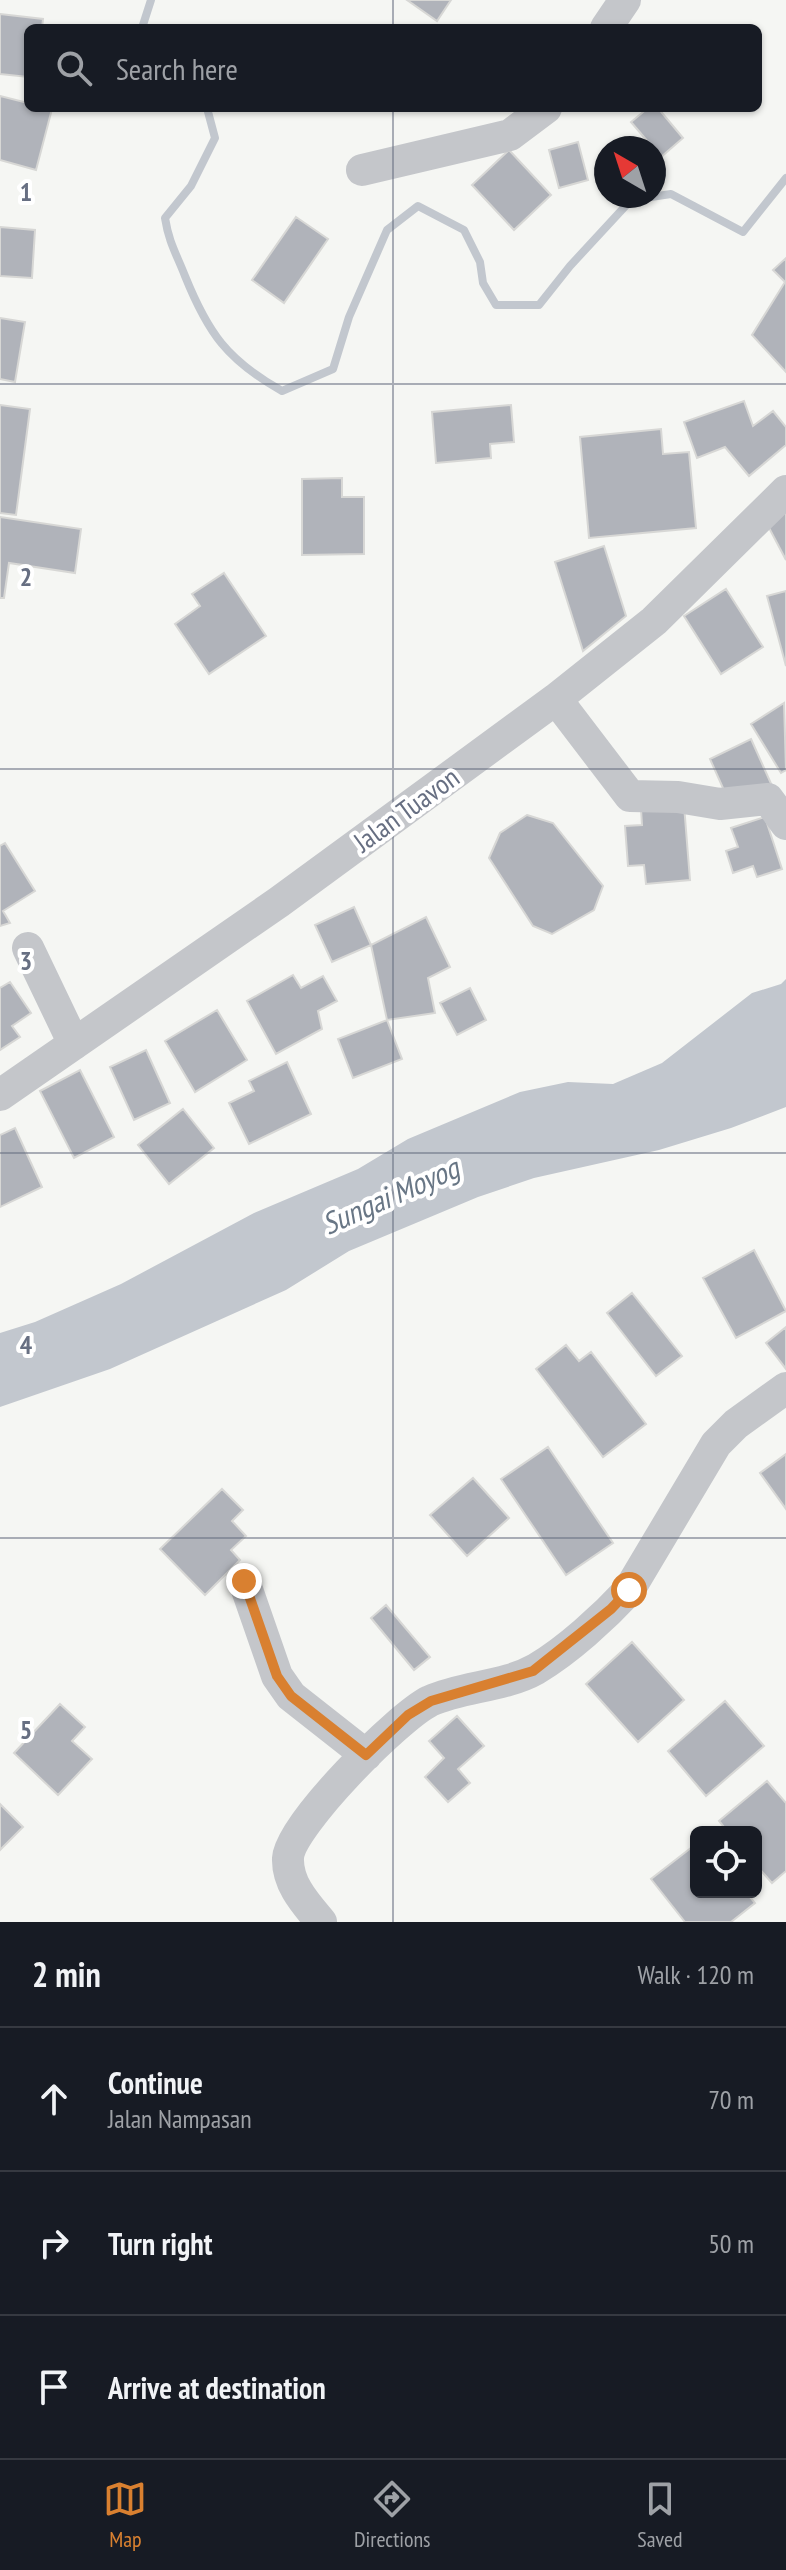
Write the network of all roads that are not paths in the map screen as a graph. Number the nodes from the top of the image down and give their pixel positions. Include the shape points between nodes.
1 (625, 0) edge
2 (609, 24) edge
3 (541, 112) edge
4 (362, 170) dead end
5 (786, 491) edge
6 (556, 699) junction
7 (786, 824) edge
8 (28, 948) dead end
9 (74, 1044) junction
10 (0, 1095) edge
11 (786, 1388) edge
12 (244, 1581) dead end
13 (366, 1755) junction
14 (321, 1922) edge

1 - 2 street
3 - 4 street via 510,135
5 - 6 street, Jalan Tuavon via 654,621
6 - 7 street via 630,796 720,804 768,799
6 - 9 street, Jalan Tuavon
8 - 9 street
9 - 10 street, Jalan Tuavon
11 - 13 street via 716,1444 629,1590 611,1609 533,1671 431,1701
12 - 13 street via 277,1676 291,1696
13 - 14 street via 295,1837 288,1858 298,1893

